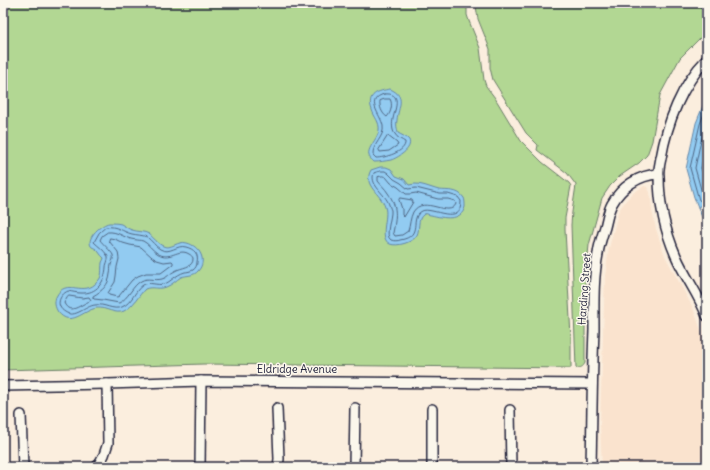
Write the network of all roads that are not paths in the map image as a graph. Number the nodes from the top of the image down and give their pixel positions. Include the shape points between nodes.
1 (707, 59) edge
2 (658, 174) junction
3 (707, 316) edge
4 (201, 381) junction
5 (107, 384) junction
6 (592, 384) junction
7 (3, 386) edge
8 (277, 408) dead end
9 (355, 408) dead end
10 (432, 409) dead end
11 (510, 410) dead end
12 (21, 415) dead end
13 (23, 467) edge
14 (96, 467) edge
15 (200, 467) edge
16 (278, 467) edge
17 (354, 467) edge
18 (432, 467) edge
19 (511, 467) edge
20 (592, 467) edge

1 - 2 street via 690,80 672,116 664,140
2 - 3 street via 660,202 666,228 676,256
2 - 6 street, Harding Street via 645,176 624,189 609,212 596,267
4 - 5 street, Eldridge Avenue
4 - 6 street, Eldridge Avenue
4 - 15 street
5 - 7 street, Eldridge Avenue
5 - 14 street via 108,443
6 - 20 street, Harding Street
8 - 16 street
9 - 17 street
10 - 18 street
11 - 19 street
12 - 13 street

